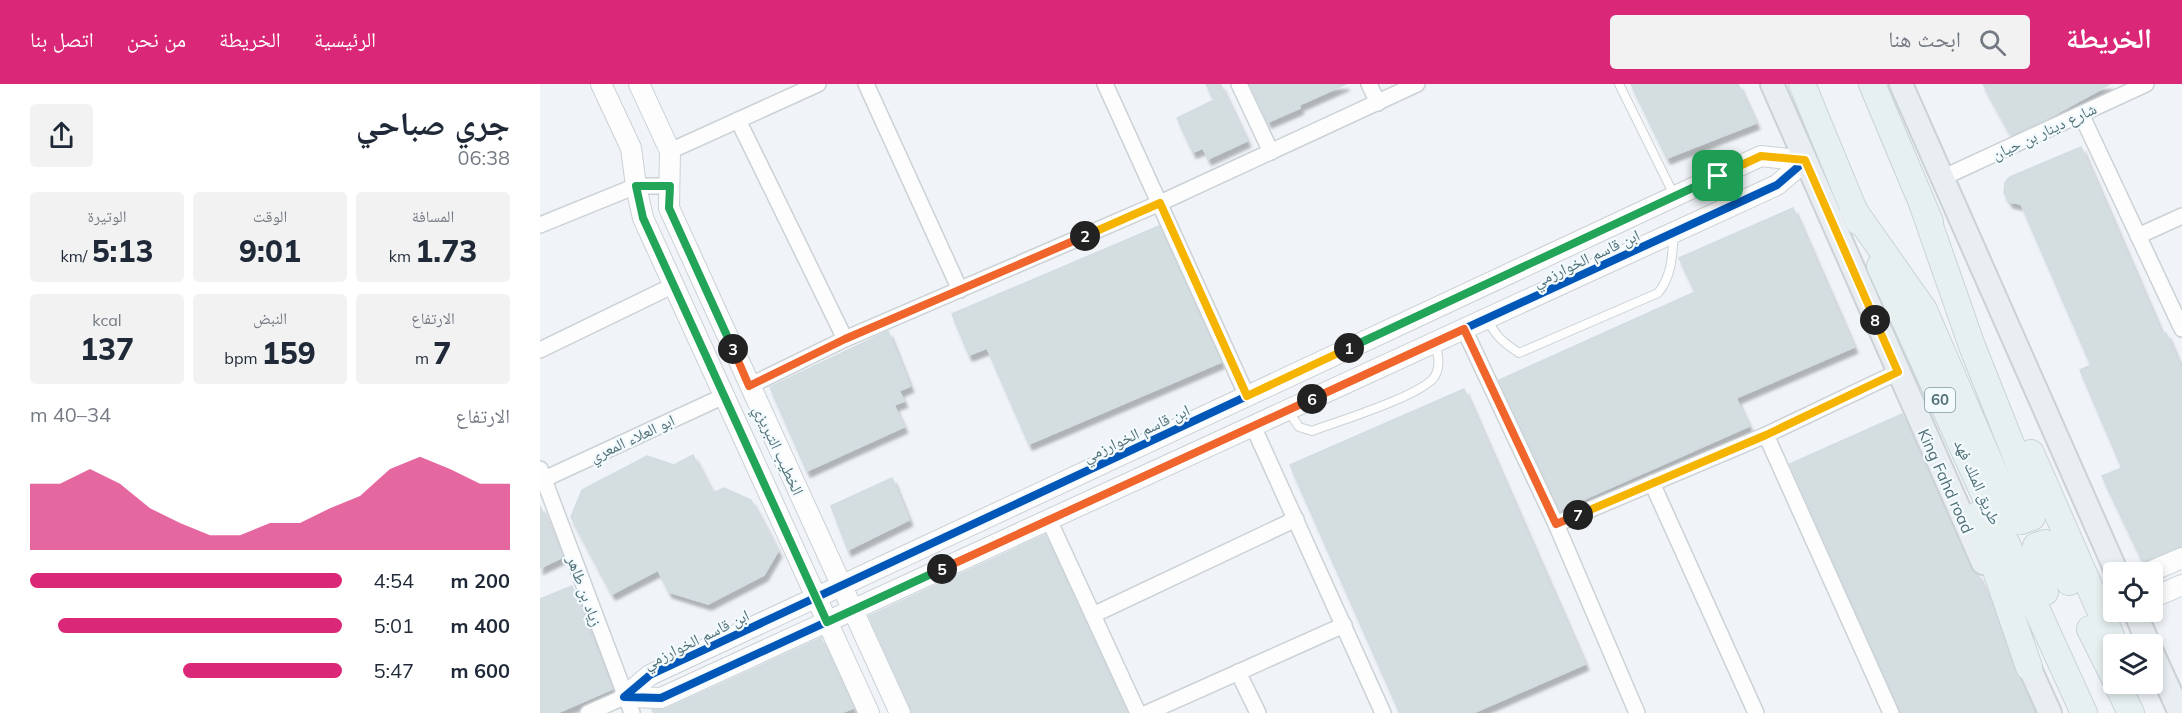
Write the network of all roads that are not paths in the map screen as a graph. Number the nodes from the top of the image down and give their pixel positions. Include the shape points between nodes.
1 (601, 84) edge
2 (639, 84) edge
3 (818, 84) edge
4 (866, 84) edge
5 (1106, 84) edge
6 (1239, 84) edge
7 (1370, 84) edge
8 (1417, 84) edge
9 (1619, 84) edge
10 (1772, 84) edge
11 (1802, 84) edge
12 (1872, 84) edge
13 (1901, 84) edge
14 (2146, 84) edge
15 (1378, 103) junction
16 (2081, 114) junction
17 (738, 120) junction
18 (670, 151) junction
19 (1271, 152) junction
20 (1805, 160) junction
21 (1942, 178) junction
22 (636, 186) junction
23 (670, 186) junction
24 (1675, 196) junction
25 (1160, 203) junction
26 (1923, 206) junction
27 (1853, 209) junction
28 (2182, 216) edge
29 (540, 225) edge
30 (1674, 232) junction
31 (2138, 236) junction
32 (674, 285) junction
33 (960, 290) junction
34 (1487, 318) junction
35 (1464, 329) junction
36 (2182, 329) edge
37 (845, 339) junction
38 (1434, 342) junction
39 (540, 350) edge
40 (1344, 351) junction
41 (1898, 372) junction
42 (1929, 375) junction
43 (1358, 378) junction
44 (749, 386) junction
45 (724, 396) junction
46 (1247, 396) junction
47 (1287, 410) junction
48 (1253, 426) junction
49 (1766, 435) junction
50 (541, 476) edge
51 (1653, 483) junction
52 (1296, 519) junction
53 (1049, 520) junction
54 (1556, 524) junction
55 (2182, 558) edge
56 (2112, 562) edge
57 (2163, 566) edge
58 (842, 585) junction
59 (2182, 585) edge
60 (2163, 593) edge
61 (816, 597) junction
62 (853, 610) junction
63 (1093, 615) junction
64 (827, 622) junction
65 (1344, 625) junction
66 (2110, 634) edge
67 (2103, 653) edge
68 (2029, 667) junction
69 (1238, 672) junction
70 (2163, 676) edge
71 (2122, 694) edge
72 (2137, 694) edge
73 (628, 705) edge
74 (866, 712) edge
75 (588, 713) edge
76 (900, 713) edge
77 (1138, 713) edge
78 (1147, 713) edge
79 (1258, 713) edge
80 (1383, 713) edge
81 (1637, 713) edge
82 (1756, 713) edge
83 (1891, 713) edge
84 (2050, 713) edge
85 (2084, 713) edge
86 (2096, 713) edge
87 (2131, 713) edge
88 (2145, 713) edge
89 (2180, 713) edge

1 - 22 street, الخطيب التبريزي via 631,148
2 - 18 street, الخطيب التبريزي
3 - 17 street
4 - 33 street
5 - 25 street
6 - 19 street
7 - 15 street
8 - 15 street
9 - 24 lane
10 - 20 main road, King Fahd road
11 - 27 highway, طريق الملك فهد / 60
12 - 26 highway
13 - 21 main road
14 - 16 street, شارع دينار بن حيان
15 - 19 street
16 - 21 street, شارع دينار بن حيان
16 - 31 street
17 - 18 street
17 - 37 street
18 - 23 street, الخطيب التبريزي
19 - 25 street
20 - 24 street, ابن قاسم الخوارزمي via 1761,156
20 - 30 street, ابن قاسم الخوارزمي via 1776,185
20 - 41 main road, King Fahd road
21 - 56 main road
22 - 23 street
22 - 29 street
22 - 32 street, الخطيب التبريزي via 643,218
23 - 44 street, الخطيب التبريزي via 669,208
24 - 40 street, ابن قاسم الخوارزمي
25 - 33 street
25 - 46 street
26 - 27 highway via 1972,346 2025,479 2034,509 2032,517 2021,521 2009,507 1924,310
26 - 66 highway
27 - 42 highway, طريق الملك فهد / 60
28 - 31 street
30 - 34 street, ابن قاسم الخوارزمي
30 - 34 lane via 1671,266 1658,293 1519,352 1502,342
31 - 36 street
32 - 39 street
32 - 45 street, الخطيب التبريزي
33 - 37 street
34 - 35 street, ابن قاسم الخوارزمي
35 - 38 street, ابن قاسم الخوارزمي
35 - 54 street
37 - 44 street
38 - 43 street, ابن قاسم الخوارزمي
38 - 47 lane via 1438,355 1434,378 1416,391 1312,431 1299,427
40 - 43 street
40 - 46 street, ابن قاسم الخوارزمي
41 - 49 street
41 - 68 main road, King Fahd road
42 - 68 highway
42 - 85 highway, طريق الملك فهد / 60
43 - 47 street, ابن قاسم الخوارزمي
44 - 58 street, الخطيب التبريزي
45 - 50 street, ابو العلاء المعري
45 - 61 street, الخطيب التبريزي
46 - 58 street, ابن قاسم الخوارزمي
47 - 48 street, ابن قاسم الخوارزمي
48 - 52 street
48 - 53 street, ابن قاسم الخوارزمي
49 - 51 street
49 - 83 street
50 - 73 street, زياد بن طاهر
51 - 54 street
51 - 82 street
52 - 63 street
52 - 65 street
53 - 62 street, ابن قاسم الخوارزمي
53 - 63 street
54 - 81 street
55 - 57 street
58 - 61 street, ابن قاسم الخوارزمي
58 - 62 street, الخطيب التبريزي
59 - 60 street
61 - 64 street, الخطيب التبريزي
61 - 73 street, ابن قاسم الخوارزمي via 650,675
62 - 64 street, ابن قاسم الخوارزمي
62 - 76 street, الخطيب التبريزي
63 - 77 street
64 - 73 street, ابن قاسم الخوارزمي via 661,698
64 - 74 street, الخطيب التبريزي
65 - 69 street
65 - 80 street
67 - 86 highway via 2056,553 2045,543 2036,546 2035,568
68 - 84 main road, King Fahd road
69 - 78 street
69 - 79 street
70 - 89 main road
71 - 87 highway
72 - 88 highway
73 - 75 street

